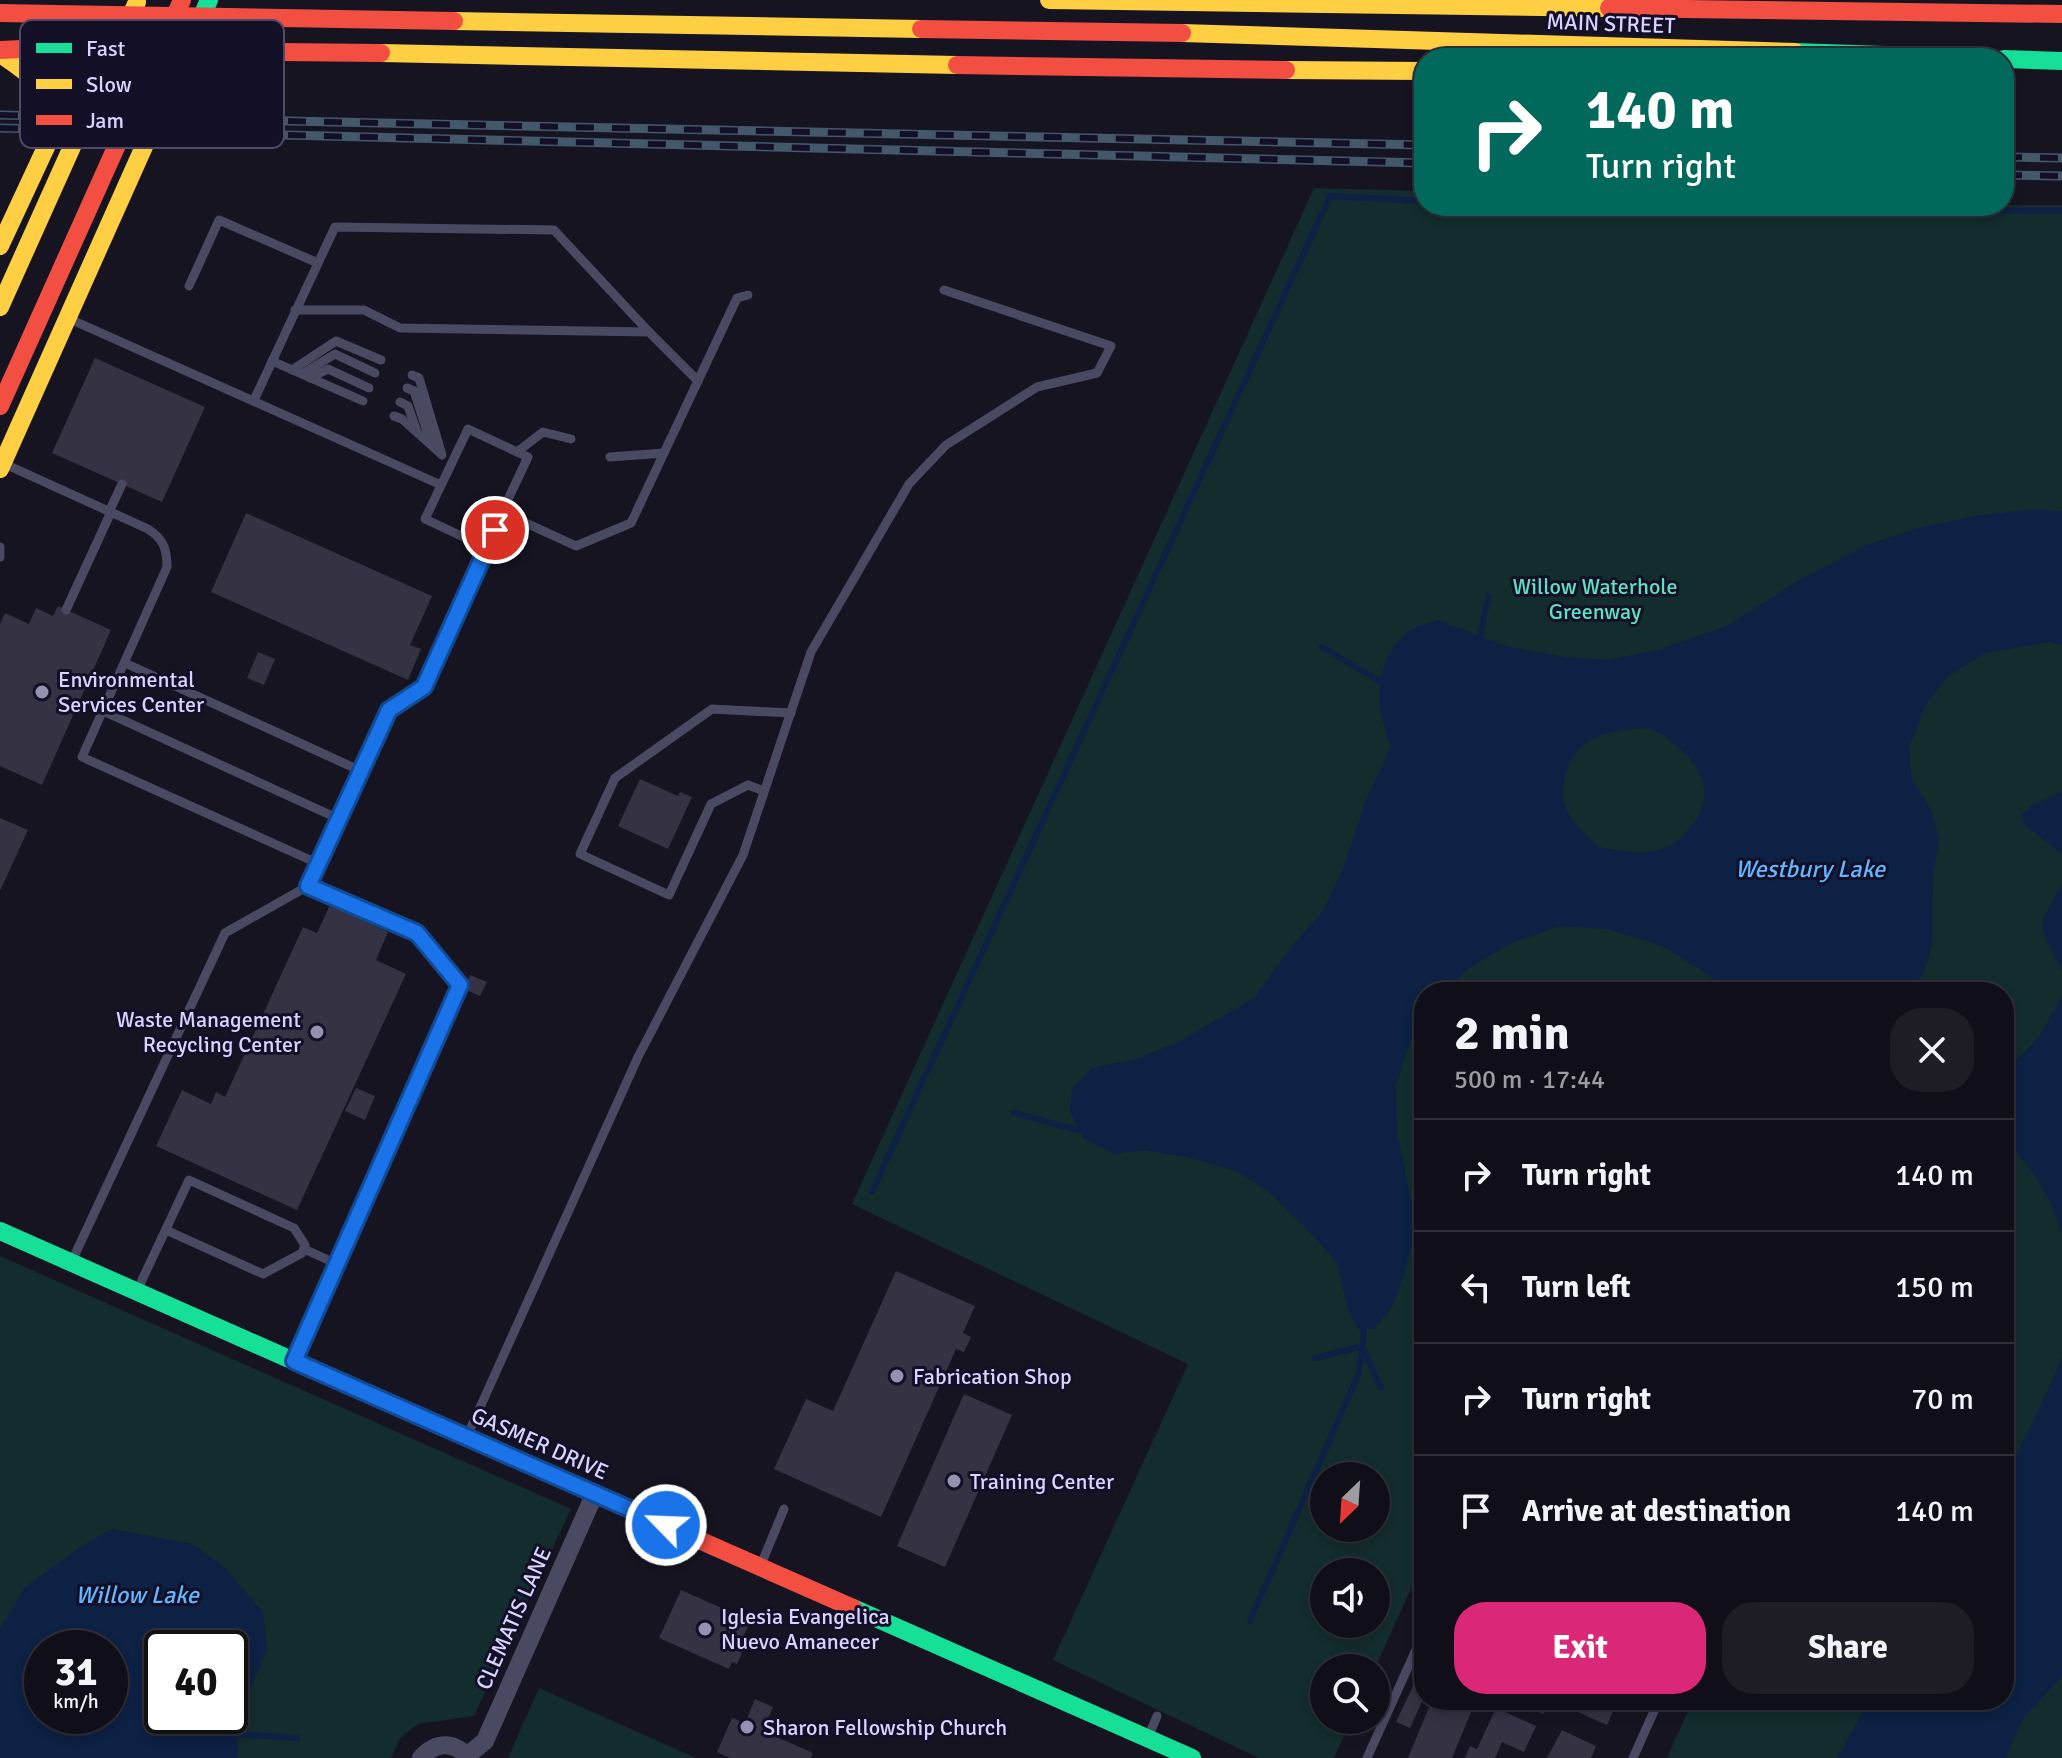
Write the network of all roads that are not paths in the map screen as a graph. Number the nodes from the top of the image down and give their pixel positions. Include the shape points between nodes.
1 (48, 0) edge
2 (108, 0) edge
3 (138, 0) edge
4 (182, 0) edge
5 (209, 0) edge
6 (283, 0) edge
7 (1049, 0) edge
8 (0, 13) edge
9 (2062, 14) edge
10 (38, 20) edge
11 (99, 20) edge
12 (129, 20) edge
13 (173, 20) edge
14 (201, 20) edge
15 (20, 43) edge
16 (1656, 48) edge
17 (20, 50) edge
18 (0, 51) edge
19 (284, 52) edge
20 (401, 53) junction
21 (2014, 59) edge
22 (2062, 61) edge
23 (20, 66) edge
24 (1414, 71) edge
25 (2014, 72) edge
26 (2062, 72) edge
27 (46, 148) edge
28 (71, 148) edge
29 (116, 148) edge
30 (141, 148) edge
31 (0, 246) edge
32 (318, 263) junction
33 (189, 286) dead end
34 (944, 290) dead end
35 (748, 295) dead end
36 (0, 307) edge
37 (295, 310) junction
38 (67, 317) junction
39 (649, 332) junction
40 (381, 360) dead end
41 (272, 361) junction
42 (375, 373) dead end
43 (302, 374) junction
44 (412, 375) dead end
45 (698, 381) junction
46 (369, 388) dead end
47 (407, 388) dead end
48 (254, 400) junction
49 (363, 401) dead end
50 (400, 402) dead end
51 (0, 406) edge
52 (394, 416) dead end
53 (417, 433) junction
54 (571, 439) dead end
55 (431, 445) junction
56 (517, 452) junction
57 (664, 453) junction
58 (442, 455) junction
59 (610, 457) dead end
60 (452, 463) junction
61 (1, 466) edge
62 (122, 484) dead end
63 (441, 485) junction
64 (110, 512) junction
65 (502, 512) junction
66 (0, 547) edge
67 (487, 548) junction
68 (0, 557) edge
69 (66, 610) dead end
70 (125, 663) junction
71 (103, 711) junction
72 (791, 713) junction
73 (361, 771) junction
74 (764, 791) junction
75 (339, 819) junction
76 (319, 864) junction
77 (308, 886) junction
78 (166, 1230) junction
79 (0, 1231) edge
80 (304, 1249) junction
81 (71, 1263) junction
82 (337, 1264) junction
83 (138, 1291) junction
84 (294, 1361) junction
85 (466, 1437) junction
86 (595, 1493) junction
87 (784, 1509) dead end
88 (760, 1567) junction
89 (1414, 1654) edge
90 (1655, 1710) edge
91 (1157, 1716) dead end
92 (1148, 1738) junction
93 (468, 1757) edge
94 (421, 1758) edge
95 (1192, 1758) edge
96 (1367, 1758) edge
97 (1633, 1758) edge

1 - 10 main road
2 - 11 main road
3 - 12 main road, bridge
4 - 13 main road, bridge
5 - 14 main road
6 - 20 main road via 284,20 312,48
7 - 9 main road, MAIN STREET
8 - 16 main road, MAIN STREET, bridge via 1182,33
15 - 18 main road
17 - 18 main road
18 - 23 main road
19 - 20 main road
20 - 24 main road
21 - 22 main road
25 - 26 main road
27 - 31 main road
28 - 36 main road, bridge
29 - 51 main road, bridge
30 - 38 main road
32 - 33 lane via 219,220
32 - 37 lane
32 - 39 lane via 335,227 554,230
34 - 72 lane via 1111,346 1097,373 1037,387 946,445 909,484 811,652
35 - 45 lane via 737,298
37 - 39 lane via 364,310 400,328
37 - 41 lane
38 - 48 lane
38 - 61 main road
39 - 45 lane
40 - 43 lane via 336,341
41 - 43 lane
41 - 48 lane
42 - 43 lane via 335,354
43 - 46 lane via 328,369
43 - 49 lane
44 - 58 lane via 419,378
45 - 57 lane
47 - 55 lane via 414,391
48 - 63 lane
50 - 53 lane via 408,406
52 - 53 lane
53 - 55 lane
54 - 56 lane via 543,432
55 - 58 lane
56 - 60 lane via 468,429
56 - 65 lane via 528,457
57 - 59 lane
57 - 65 lane via 631,523 576,546
58 - 60 lane
60 - 63 lane
61 - 64 lane
62 - 64 lane
63 - 67 lane via 425,519
64 - 69 lane
64 - 70 lane via 160,537 167,550 167,567
65 - 67 lane
66 - 68 lane
67 - 73 lane via 424,687 389,710
70 - 71 lane
70 - 73 lane
71 - 75 lane
71 - 76 lane via 82,757
72 - 74 lane
72 - 74 lane via 712,709 615,778 580,854 669,895 711,804 748,785
73 - 75 lane
74 - 85 lane via 743,855 638,1057
75 - 76 lane
76 - 77 lane
77 - 81 lane via 225,933
77 - 82 lane via 417,933 460,985
78 - 80 lane via 263,1274
78 - 80 lane via 189,1180 294,1228
78 - 83 lane
79 - 81 main road, GASMER DRIVE
80 - 82 lane
81 - 83 main road, GASMER DRIVE
82 - 84 lane
83 - 84 main road, GASMER DRIVE
84 - 85 main road, GASMER DRIVE
85 - 86 main road, GASMER DRIVE
86 - 88 main road, GASMER DRIVE
86 - 93 street, CLEMATIS LANE via 485,1741
87 - 88 lane
88 - 92 main road, GASMER DRIVE
89 - 96 lane
90 - 97 lane
91 - 92 lane
92 - 95 main road, GASMER DRIVE
93 - 94 street, CLEMATIS LANE via 450,1745 439,1745

